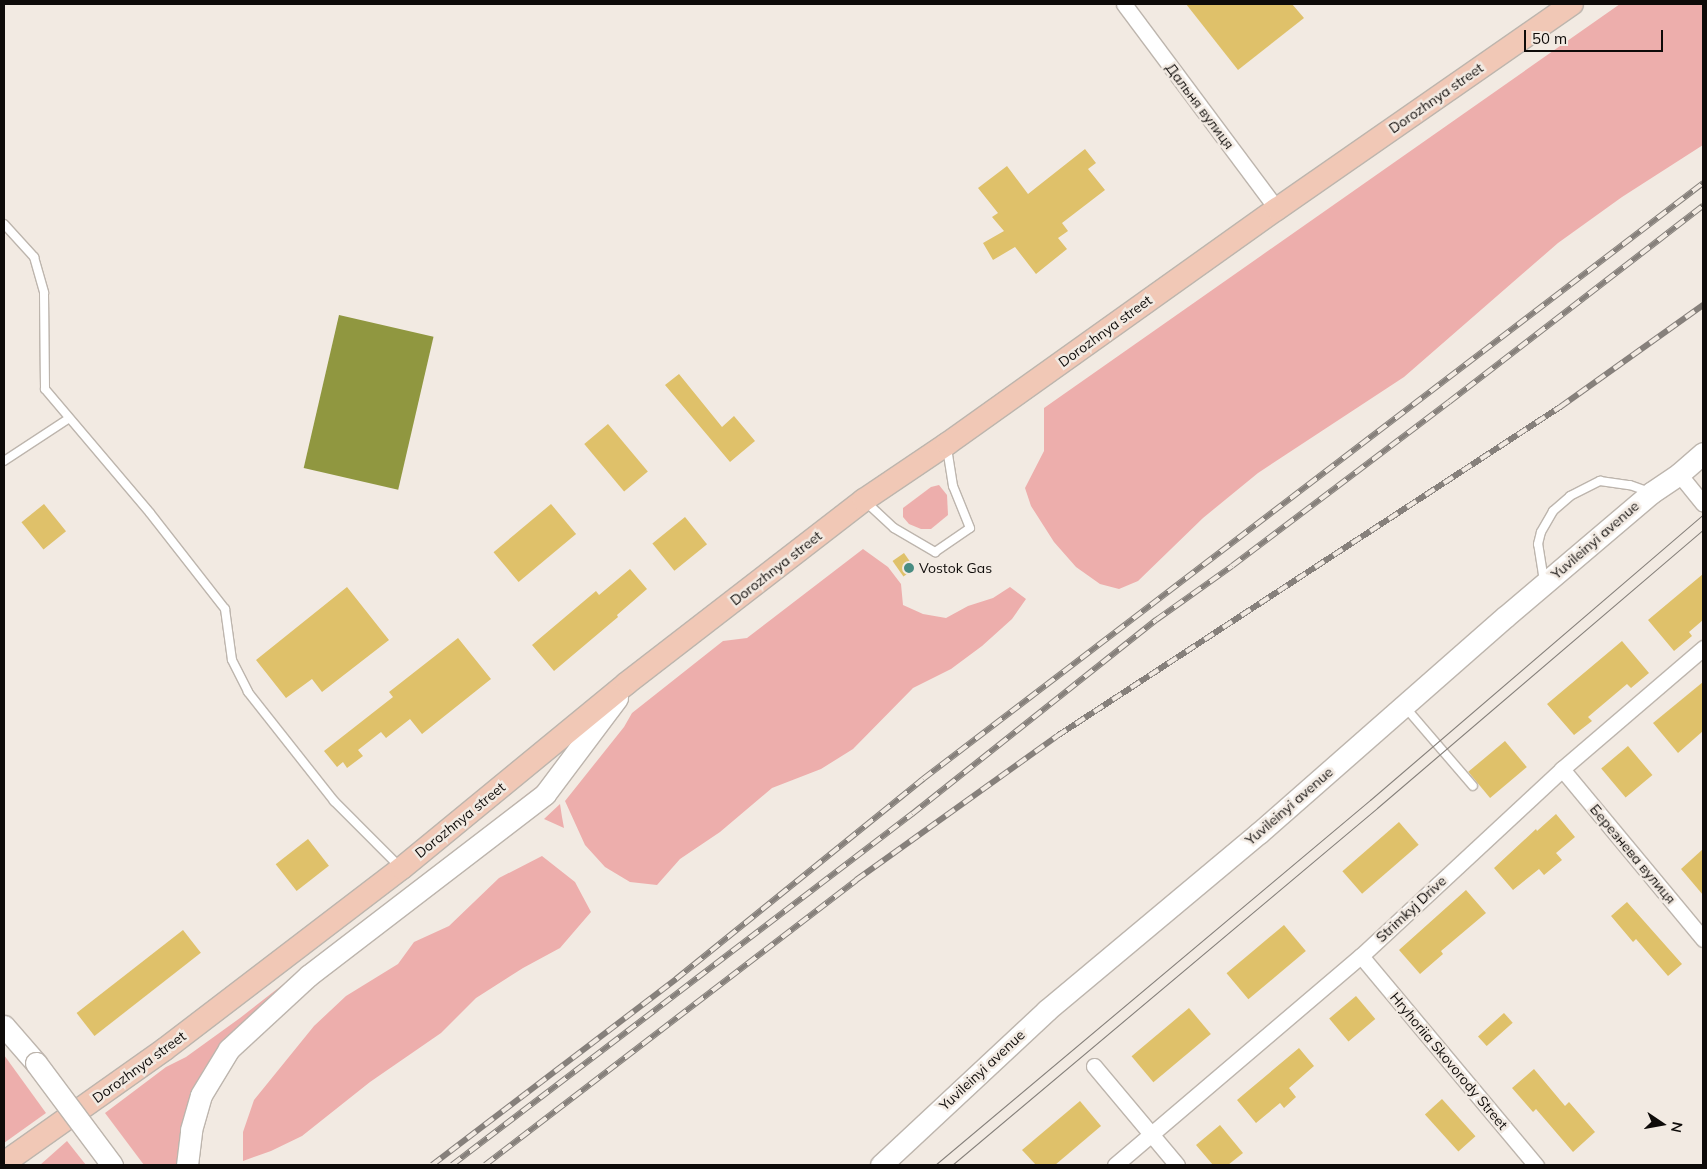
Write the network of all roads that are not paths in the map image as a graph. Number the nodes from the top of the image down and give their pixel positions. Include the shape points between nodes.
1 (1124, 4) edge
2 (1572, 4) edge
3 (1277, 209) junction
4 (4, 224) edge
5 (68, 418) junction
6 (947, 444) junction
7 (1703, 453) edge
8 (4, 461) edge
9 (1679, 474) junction
10 (1651, 493) junction
11 (864, 500) junction
12 (1703, 504) edge
13 (1544, 584) junction
14 (1703, 648) edge
15 (628, 683) junction
16 (1404, 705) junction
17 (1562, 769) junction
18 (1473, 786) dead end
19 (402, 868) junction
20 (1703, 939) edge
21 (1361, 956) junction
22 (4, 1026) edge
23 (1094, 1066) dead end
24 (1150, 1133) junction
25 (6, 1161) edge
26 (112, 1165) edge
27 (187, 1165) edge
28 (881, 1165) edge
29 (1115, 1165) edge
30 (1177, 1165) edge
31 (1536, 1165) edge

1 - 3 street, Дальня вулиця
2 - 3 main road, Dorozhnya street
3 - 6 main road, Dorozhnya street
4 - 5 lane via 34,257 44,292 45,389
5 - 8 lane
5 - 19 lane via 150,513 225,609 232,660 248,692 334,801
6 - 11 main road, Dorozhnya street
6 - 11 lane via 953,486 970,528 935,552 894,528
7 - 9 main road, Yuvileinyi avenue
9 - 10 main road, Yuvileinyi avenue
9 - 12 street
10 - 13 main road, Yuvileinyi avenue
10 - 13 lane via 1630,485 1600,481 1570,496 1553,511 1541,532 1538,544
11 - 15 main road, Dorozhnya street
13 - 16 main road, Yuvileinyi avenue
14 - 17 street, Strimkyj Drive
15 - 19 main road, Dorozhnya street
15 - 27 main road via 545,794 308,976 229,1049 201,1094 191,1130
16 - 18 lane
16 - 28 main road, Yuvileinyi avenue via 1259,833 1047,1010
17 - 20 street, Березнева вулиця
17 - 21 street, Strimkyj Drive
19 - 25 main road, Dorozhnya street via 165,1049
21 - 24 street, Strimkyj Drive
21 - 31 street, Hryhoriia Skovorody Street
22 - 26 main road, bridge
23 - 24 street
24 - 29 street, Strimkyj Drive
24 - 30 street

